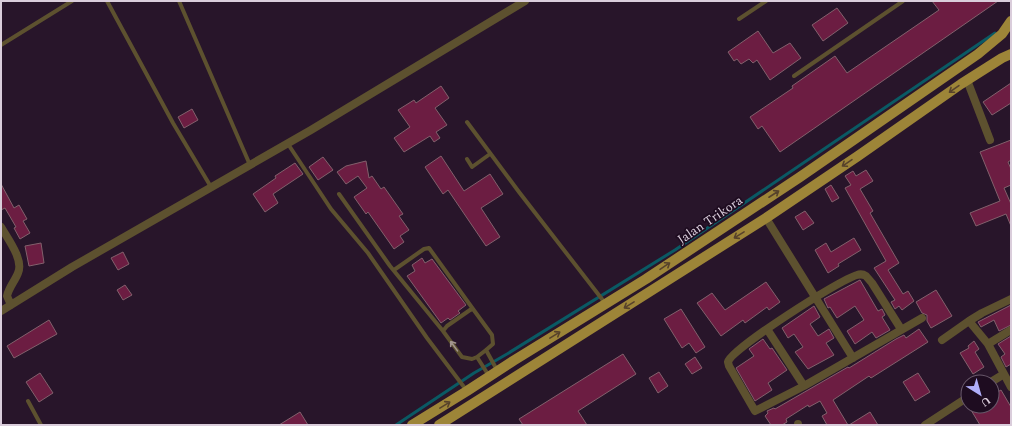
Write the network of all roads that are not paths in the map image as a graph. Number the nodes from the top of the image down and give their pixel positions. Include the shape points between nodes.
1 (72, 1) edge
2 (107, 1) edge
3 (179, 1) edge
4 (525, 1) edge
5 (766, 1) edge
6 (903, 1) edge
7 (739, 19) dead end
8 (1011, 21) edge
9 (1, 45) edge
10 (1011, 54) edge
11 (794, 76) dead end
12 (967, 80) junction
13 (467, 122) dead end
14 (990, 140) dead end
15 (288, 144) junction
16 (490, 154) junction
17 (467, 160) dead end
18 (250, 165) junction
19 (211, 187) junction
20 (338, 194) dead end
21 (766, 218) junction
22 (1, 227) edge
23 (394, 270) junction
24 (816, 297) junction
25 (1011, 299) edge
26 (605, 303) junction
27 (11, 304) junction
28 (473, 309) junction
29 (1, 311) edge
30 (922, 318) dead end
31 (969, 321) junction
32 (767, 329) junction
33 (901, 329) junction
34 (1011, 330) edge
35 (443, 331) junction
36 (942, 340) dead end
37 (988, 344) junction
38 (486, 350) junction
39 (477, 357) junction
40 (853, 358) junction
41 (494, 373) junction
42 (1004, 374) junction
43 (1000, 376) edge
44 (804, 386) junction
45 (1011, 387) edge
46 (467, 391) junction
47 (28, 401) dead end
48 (960, 402) edge
49 (417, 424) edge
50 (41, 425) edge
51 (440, 425) edge
52 (925, 425) edge

1 - 9 lane
2 - 19 lane
3 - 18 lane
4 - 15 street
5 - 7 lane
6 - 11 lane
26 -> 8 main road, Jalan Trikora via 794,181 923,93 993,42
10 - 12 main road, Jalan Trikora
12 - 14 street
12 -> 21 main road, Jalan Trikora
13 - 16 lane
15 - 18 street
15 - 46 lane via 332,209 368,253 422,332
16 - 17 lane via 472,167
16 - 26 lane
18 - 19 street
19 - 27 street
20 - 23 lane
21 - 24 street
21 -> 51 main road, Jalan Trikora
22 - 27 street via 19,261 19,270 8,291
23 - 28 lane via 429,248
23 - 35 lane
24 - 32 street
24 - 33 street via 848,278 862,274 872,283
24 - 40 street
25 - 31 street
41 -> 26 main road, Jalan Trikora
27 - 29 street
28 - 35 lane
28 - 38 lane via 492,335 492,344
30 - 33 street
31 - 36 street
31 - 37 street
32 - 44 street
32 - 44 street via 732,355 728,362 755,411
33 - 40 street
34 - 37 street
39 -> 35 lane via 462,357
37 - 42 street
38 - 39 lane
38 - 41 lane
39 - 41 lane
40 - 44 street
41 - 46 main road, Jalan Trikora
42 - 43 street
42 - 45 street
49 -> 46 main road, Jalan Trikora
47 - 50 lane
48 - 52 street

